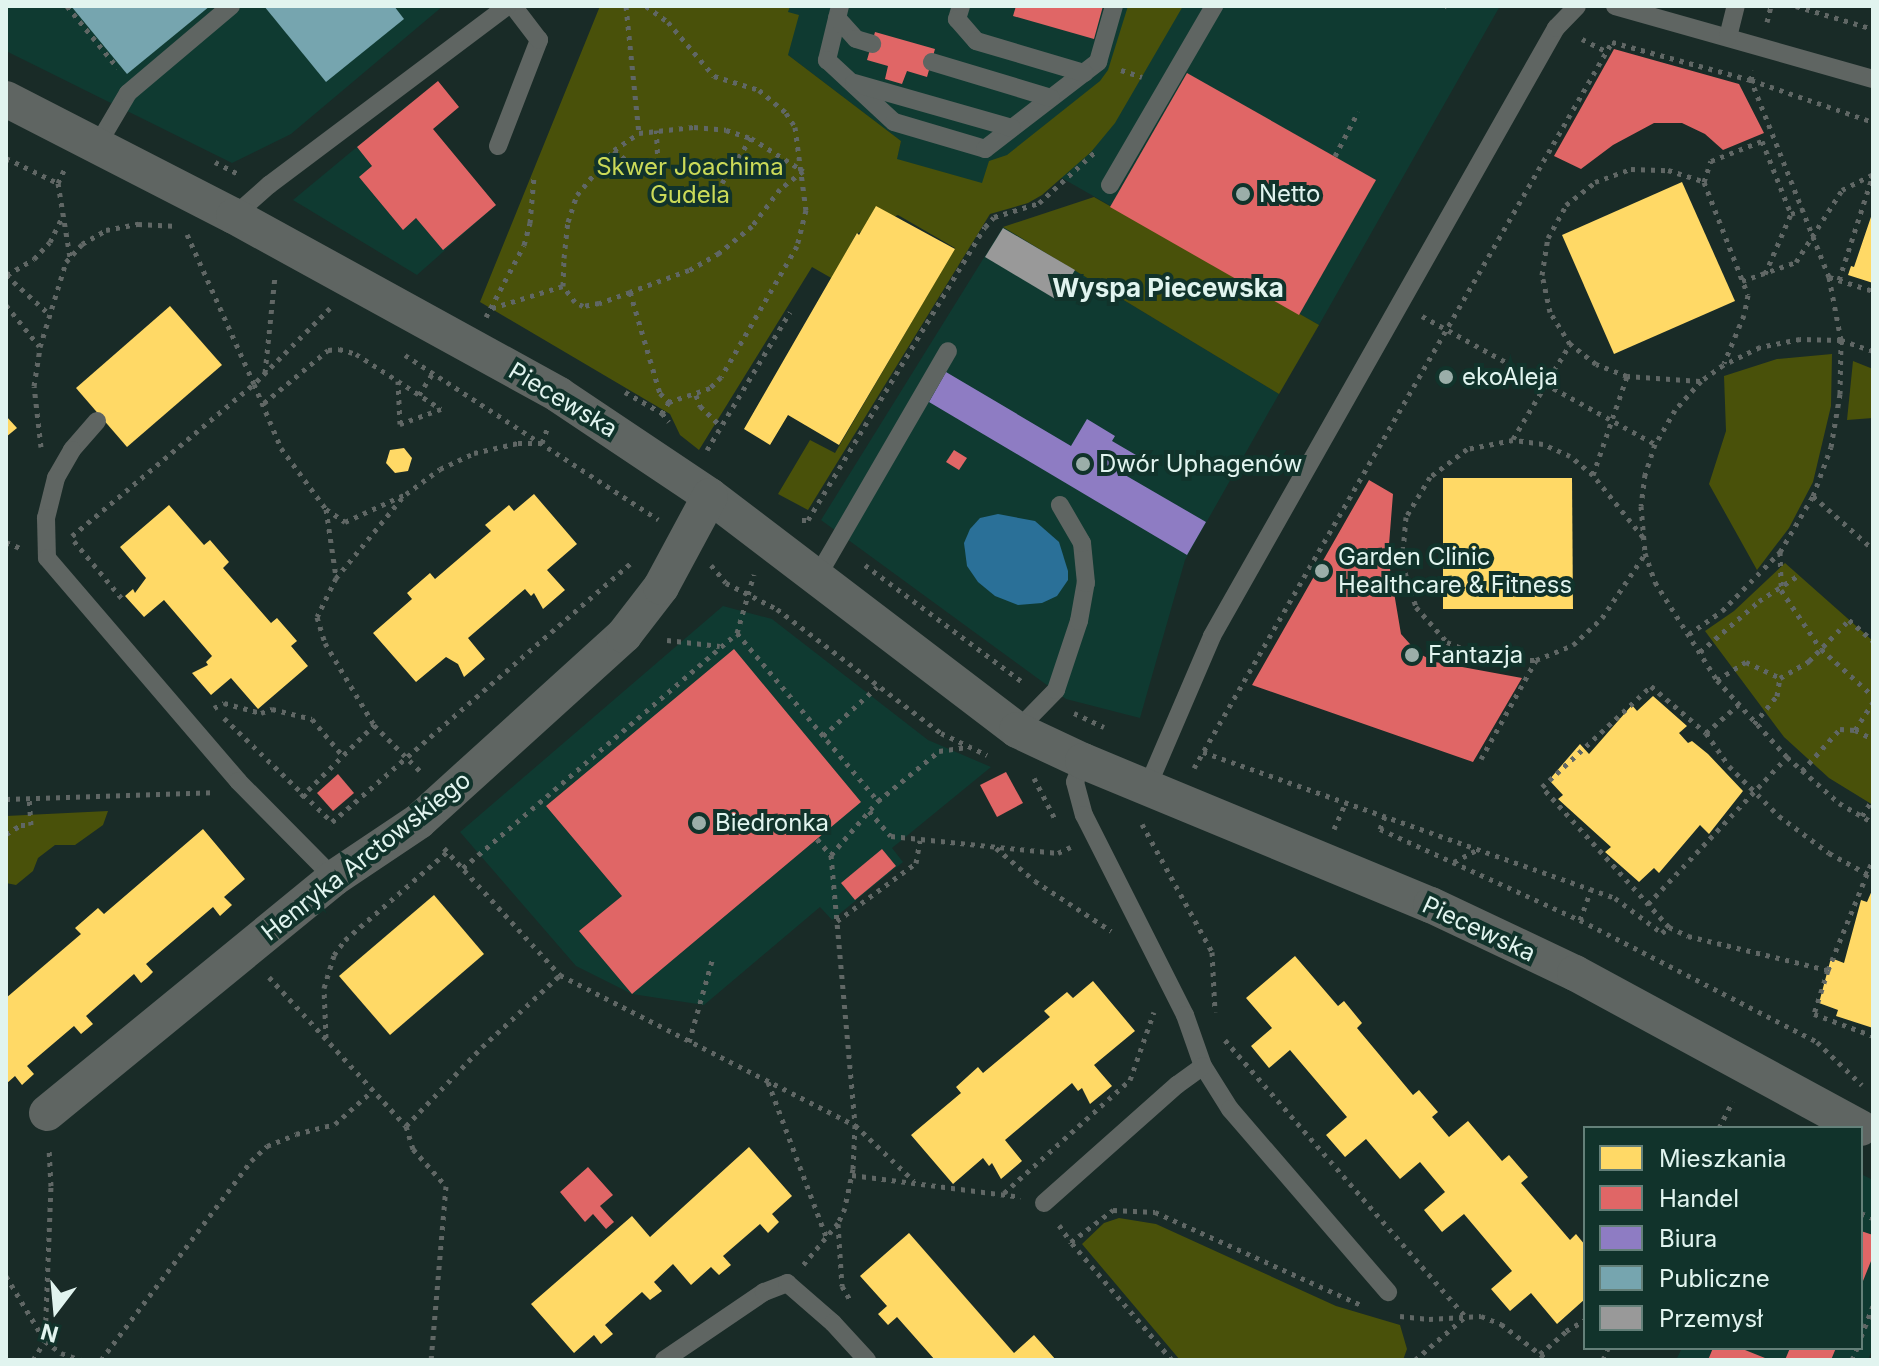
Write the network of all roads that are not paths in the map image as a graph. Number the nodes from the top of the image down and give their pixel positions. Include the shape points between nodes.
1 (231, 6) edge
2 (507, 6) edge
3 (513, 6) edge
4 (961, 6) edge
5 (1114, 6) edge
6 (1214, 6) edge
7 (1577, 6) edge
8 (1615, 6) edge
9 (1736, 6) edge
10 (838, 12) edge
11 (1728, 37) junction
12 (872, 44) dead end
13 (932, 62) dead end
14 (1084, 73) junction
15 (1873, 79) edge
16 (852, 82) junction
17 (1051, 98) junction
18 (6, 99) edge
19 (1012, 128) junction
20 (98, 144) junction
21 (498, 146) dead end
22 (1110, 185) dead end
23 (234, 216) junction
24 (948, 351) dead end
25 (97, 421) dead end
26 (710, 496) junction
27 (1060, 505) dead end
28 (817, 577) junction
29 (1009, 744) junction
30 (1083, 761) junction
31 (1143, 803) junction
32 (334, 878) junction
33 (1203, 1066) junction
34 (47, 1113) dead end
35 (1857, 1126) edge
36 (1044, 1203) road end
37 (1388, 1292) dead end
38 (664, 1360) edge
39 (867, 1360) edge

1 - 20 lane via 133,88
2 - 23 lane
3 - 21 lane via 539,40
4 - 14 lane via 957,19 976,41
5 - 14 lane via 1098,62
6 - 22 lane
7 - 31 lane via 1556,28 1212,636
8 - 11 lane
9 - 11 lane
10 - 12 lane via 856,39
10 - 16 lane via 827,60
11 - 15 lane
13 - 17 lane
14 - 17 lane
16 - 19 lane
16 - 19 lane via 894,122 985,149
17 - 19 lane
18 - 20 street, Piecewska
20 - 23 street, Piecewska
23 - 26 street, Piecewska via 559,395
24 - 28 lane
25 - 32 lane via 56,478 46,518 47,558 238,781
26 - 28 street, Piecewska
26 - 32 street, Henryka Arctowskiego via 661,587 624,635 432,809
27 - 29 lane via 1082,543 1086,583 1079,621 1056,690
28 - 29 street, Piecewska
29 - 30 street, Piecewska
30 - 31 street, Piecewska
30 - 33 lane via 1075,782 1084,815 1185,1015
31 - 35 street, Piecewska via 1431,905 1575,973
32 - 34 street, Henryka Arctowskiego
33 - 36 lane
33 - 37 lane via 1230,1109
38 - 39 lane via 764,1292 787,1283

